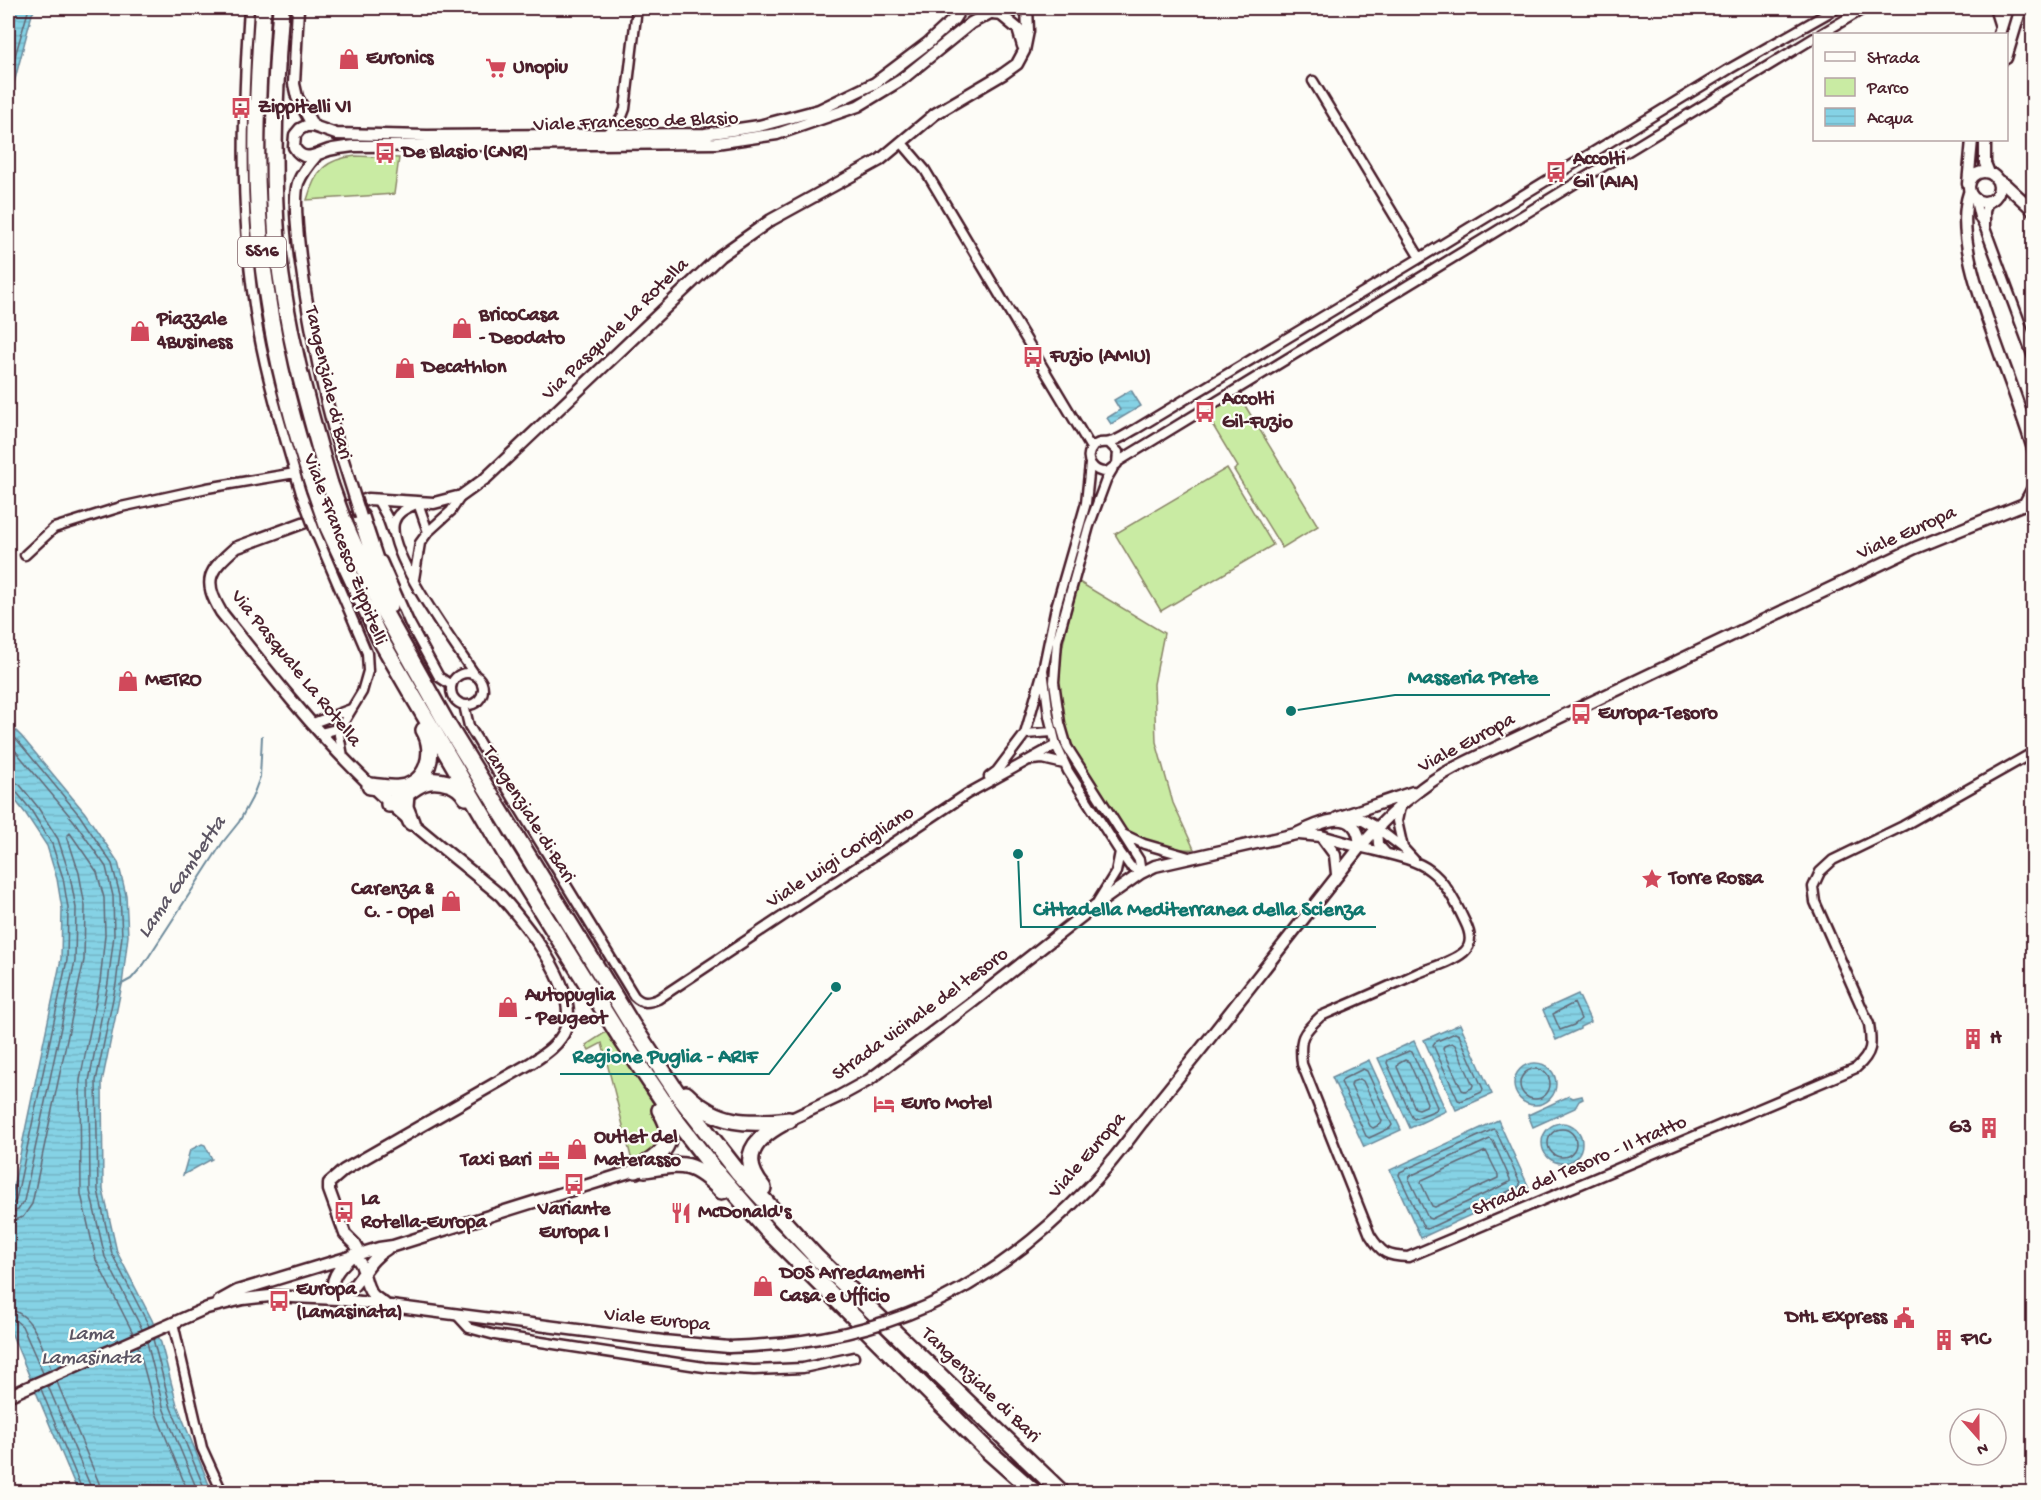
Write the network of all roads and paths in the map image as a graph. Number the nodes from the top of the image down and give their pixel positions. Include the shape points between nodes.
1 (249, 8) edge
2 (263, 8) edge
3 (281, 8) edge
4 (298, 8) edge
5 (637, 8) edge
6 (961, 8) edge
7 (1018, 8) edge
8 (1027, 8) edge
9 (1837, 8) edge
10 (1865, 8) edge
11 (1994, 8) edge
12 (2007, 8) edge
13 (2021, 8) edge
14 (990, 12) edge
15 (2000, 31) edge
16 (1823, 33) edge
17 (1813, 39) edge
18 (1024, 51) junction
19 (2008, 54) edge
20 (1313, 81) dead end
21 (317, 127) junction
22 (606, 134) junction
23 (706, 138) junction
24 (660, 139) junction
25 (1972, 141) edge
26 (1985, 141) edge
27 (902, 143) junction
28 (319, 154) junction
29 (1993, 176) junction
30 (1971, 194) junction
31 (1988, 202) junction
32 (2034, 211) edge
33 (1985, 228) junction
34 (1420, 258) junction
35 (2034, 360) edge
36 (2026, 426) junction
37 (1109, 442) junction
38 (2034, 444) edge
39 (1091, 448) junction
40 (2034, 452) edge
41 (1119, 461) junction
42 (1090, 464) junction
43 (1112, 470) junction
44 (295, 473) junction
45 (2034, 486) edge
46 (308, 491) junction
47 (461, 496) junction
48 (376, 499) junction
49 (2029, 502) edge
50 (418, 503) junction
51 (362, 517) junction
52 (321, 528) junction
53 (428, 532) junction
54 (395, 539) junction
55 (25, 555) dead end
56 (414, 579) junction
57 (461, 656) junction
58 (1043, 670) junction
59 (460, 674) junction
60 (475, 675) junction
61 (419, 676) junction
62 (451, 685) junction
63 (413, 696) junction
64 (464, 705) junction
65 (352, 709) junction
66 (313, 723) junction
67 (342, 724) junction
68 (321, 732) junction
69 (1052, 732) junction
70 (1025, 734) junction
71 (1056, 746) junction
72 (2034, 752) edge
73 (343, 756) junction
74 (1029, 760) junction
75 (1065, 764) junction
76 (370, 786) junction
77 (1421, 788) junction
78 (402, 791) junction
79 (967, 794) junction
80 (389, 804) junction
81 (1400, 807) junction
82 (1348, 815) junction
83 (1334, 819) junction
84 (411, 822) junction
85 (1377, 828) junction
86 (1123, 834) junction
87 (1296, 834) junction
88 (1321, 836) junction
89 (1360, 847) junction
90 (1403, 848) junction
91 (504, 851) junction
92 (1120, 852) junction
93 (1386, 854) junction
94 (1192, 858) junction
95 (1415, 861) junction
96 (1141, 873) junction
97 (1338, 874) junction
98 (1096, 904) junction
99 (596, 998) junction
100 (654, 1058) junction
101 (789, 1120) junction
102 (636, 1170) junction
103 (776, 1215) junction
104 (766, 1229) junction
105 (393, 1246) junction
106 (353, 1255) junction
107 (364, 1274) junction
108 (337, 1299) junction
109 (388, 1306) junction
110 (207, 1308) junction
111 (457, 1315) junction
112 (169, 1325) junction
113 (855, 1357) dead end
114 (8, 1396) edge
115 (222, 1492) edge
116 (1034, 1492) edge
117 (1061, 1492) edge

1 - 44 street, Viale Francesco Zippitelli via 244,220 259,338
2 - 46 highway, Tangenziale di Bari / SS16 via 257,149 263,265 284,386 302,451
3 - 61 highway, Tangenziale di Bari / SS16, bridge via 274,143 277,240 289,322 310,415 343,520 382,608
4 - 21 street via 294,89 303,110
5 - 22 street via 623,116
6 - 23 street, Viale Francesco de Blasio via 928,43 875,83 819,110
7 - 14 street, Viale Francesco de Blasio via 1009,13
8 - 18 street
9 - 34 street
10 - 16 street
11 - 15 street
12 - 15 street
13 - 19 street
14 - 18 street via 1018,30
14 - 23 street, Viale Francesco de Blasio via 971,22 901,80 850,109 777,134 720,143
17 - 41 street
18 - 27 street, Via Pasquale La Rotella via 1017,64 935,114
20 - 34 street
21 - 22 street, Viale Francesco de Blasio via 336,134 358,135
21 - 28 street via 325,137
21 - 28 street via 300,129 293,142 303,156
22 - 24 street, Viale Francesco de Blasio
23 - 24 street, Viale Francesco de Blasio
24 - 28 street, Viale Francesco de Blasio via 354,146
25 - 30 street via 1968,161
26 - 29 street via 1985,163
27 - 39 street via 925,170
27 - 47 street, Via Pasquale La Rotella via 880,160 771,220 720,256 486,478
28 - 51 street, bridge via 297,184 297,232 309,321 335,438
29 - 30 street via 1974,176
29 - 31 street via 1999,190
29 - 32 street
30 - 31 street
30 - 33 street
30 - 36 street via 1966,212 1970,259
31 - 33 street
33 - 35 street
34 - 37 street
36 - 38 street
36 - 40 street
37 - 39 street via 1099,442
37 - 41 street via 1116,448
39 - 42 street
41 - 43 street
42 - 43 street via 1102,472
42 - 58 street via 1086,503 1056,607
43 - 86 street via 1089,526 1057,641 1054,682 1067,747
44 - 46 street, Viale Francesco Zippitelli
44 - 55 street via 121,507 54,528
45 - 49 street
46 - 52 highway, Tangenziale di Bari / SS16, bridge
47 - 50 street, Via Pasquale La Rotella
47 - 53 street
48 - 50 street, Via Pasquale La Rotella
48 - 54 street
48 - 66 street, Via Pasquale La Rotella via 235,548 211,573 210,588 221,612
49 - 77 street, Viale Europa via 1915,548 1512,740
50 - 53 street
50 - 54 street via 396,517
51 - 61 highway via 388,601 417,656
51 - 62 street via 409,622 439,677
52 - 63 highway, Tangenziale di Bari / SS16
52 - 65 street, Viale Francesco Zippitelli via 367,653 363,692
53 - 56 street via 420,543
54 - 56 street via 402,561
56 - 57 street
57 - 59 street
57 - 60 street
58 - 69 street
58 - 70 street
59 - 60 street
59 - 62 street
60 - 64 street via 482,682 483,692 478,701
61 - 100 highway, Tangenziale di Bari / SS16
62 - 64 street via 452,695
63 - 78 highway via 415,715 429,739 430,760 423,774
63 - 91 highway, Tangenziale di Bari / SS16
64 - 79 street, Viale Luigi Corigliano via 469,726 640,1002 658,999
65 - 66 street
65 - 67 street, Viale Francesco Zippitelli
66 - 68 street, Via Pasquale La Rotella
67 - 68 street
67 - 73 street via 339,735
68 - 73 street, Via Pasquale La Rotella
69 - 70 street
69 - 71 street
70 - 79 street via 998,771
71 - 74 street, Viale Luigi Corigliano
71 - 75 street
72 - 95 street, Strada del Tesoro - II tratto via 1903,826 1833,860 1820,872 1813,887 1815,902 1869,1024 1872,1044 1866,1059 1856,1068 1408,1257 1390,1256 1378,1248 1370,1235 1302,1064 1300,1047 1306,1029 1321,1016 1465,951 1469,931 1453,897 1442,880
73 - 76 street, Via Pasquale La Rotella
74 - 75 street
74 - 79 street, Viale Luigi Corigliano
75 - 92 street
76 - 78 highway
76 - 80 street, Via Pasquale La Rotella
77 - 81 street, Viale Europa
77 - 82 street
78 - 80 highway via 393,792
78 - 84 highway
78 - 91 highway via 437,779 454,785
80 - 84 street, Via Pasquale La Rotella
81 - 85 street, Viale Europa
81 - 90 street via 1397,821
82 - 83 street
82 - 85 street
83 - 87 street
83 - 89 street via 1345,820 1357,829
84 - 106 street, Via Pasquale La Rotella via 501,896 516,913 562,984 567,1000 566,1028 551,1049 531,1063 334,1177 329,1190 345,1234 355,1244
85 - 89 street, Viale Europa
85 - 90 street
85 - 93 street via 1378,844
86 - 94 street
86 - 96 street via 1139,860
87 - 88 street
87 - 94 street, Strada vicinale del tesoro
88 - 89 street
88 - 97 street via 1335,855
89 - 93 street
89 - 97 street, Viale Europa
90 - 95 street
91 - 99 highway, Tangenziale di Bari / SS16
92 - 96 street
92 - 98 street via 1116,872
93 - 95 street
94 - 96 street, Strada vicinale del tesoro
96 - 98 street, Strada vicinale del tesoro
97 - 111 street, Viale Europa, bridge via 1089,1187 998,1267 935,1304 843,1335 787,1344 729,1347
98 - 101 street, Strada vicinale del tesoro via 869,1080
99 - 102 highway via 610,1035 662,1113 669,1132 661,1154
99 - 104 highway, Tangenziale di Bari / SS16 via 676,1120
100 - 101 highway via 709,1113 748,1124
100 - 103 highway, Tangenziale di Bari / SS16 via 715,1143
101 - 103 highway via 761,1137 751,1154 752,1171 770,1196
102 - 104 highway via 670,1165 702,1172
102 - 105 street
103 - 117 highway, Tangenziale di Bari / SS16
104 - 116 highway, Tangenziale di Bari / SS16
105 - 106 street
105 - 107 street via 370,1262
106 - 107 street
106 - 108 street via 335,1275 333,1292
106 - 110 street via 237,1291
107 - 108 street via 350,1292
107 - 109 street via 372,1295
108 - 109 street, Viale Europa
108 - 110 street, Viale Europa via 270,1296
109 - 111 street, Viale Europa
110 - 112 street, Viale Europa
111 - 113 street via 469,1328 495,1335 704,1367 803,1368
112 - 114 street, Viale Europa
112 - 115 street via 202,1448

